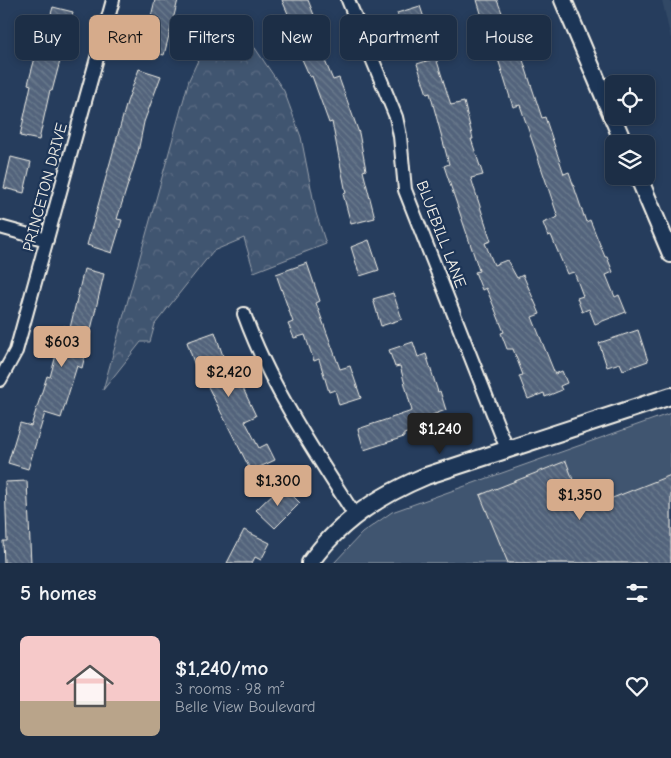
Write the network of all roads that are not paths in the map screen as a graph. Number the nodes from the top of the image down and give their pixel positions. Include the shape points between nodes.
1 (113, 0) edge
2 (348, 0) edge
3 (563, 0) edge
4 (620, 135) edge
5 (642, 185) edge
6 (0, 228) edge
7 (47, 240) junction
8 (671, 254) edge
9 (244, 314) dead end
10 (0, 380) edge
11 (671, 396) edge
12 (507, 449) junction
13 (354, 514) junction
14 (310, 563) edge

1 - 7 street, PRINCETON DRIVE
2 - 12 street, BLUEBILL LANE via 396,117 405,190
3 - 4 main road
5 - 8 main road
6 - 7 street
7 - 10 street, PRINCETON DRIVE via 16,351
9 - 13 street via 302,433
11 - 12 main road
12 - 13 main road via 394,489
13 - 14 main road

